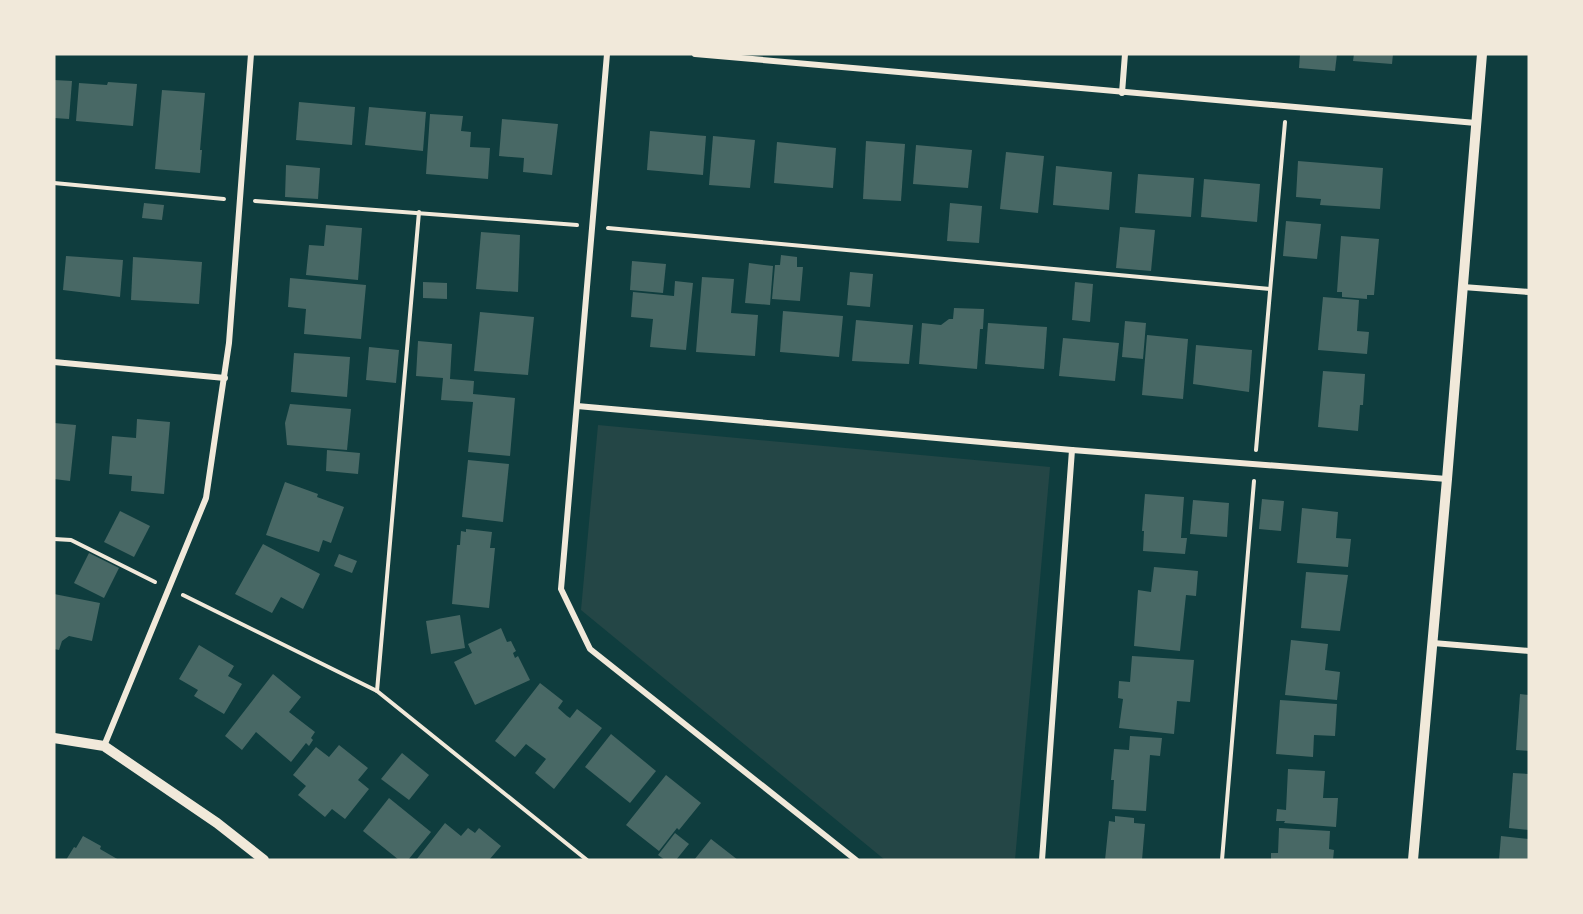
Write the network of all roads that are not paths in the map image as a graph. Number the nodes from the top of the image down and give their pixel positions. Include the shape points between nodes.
1 (251, 54) edge
2 (606, 54) edge
3 (695, 54) edge
4 (798, 54) edge
5 (1125, 54) edge
6 (1482, 54) edge
7 (797, 62) junction
8 (1122, 93) junction
9 (1476, 123) junction
10 (1463, 287) junction
11 (1529, 292) edge
12 (54, 362) edge
13 (225, 378) junction
14 (577, 406) junction
15 (1072, 450) junction
16 (1448, 479) junction
17 (1433, 643) junction
18 (1529, 651) edge
19 (54, 738) edge
20 (104, 746) junction
21 (264, 860) edge
22 (856, 860) edge
23 (1042, 860) edge
24 (1413, 860) edge

1 - 13 street
2 - 14 street
3 - 7 street
4 - 7 street
5 - 8 street
6 - 9 street
7 - 8 street
8 - 9 street
9 - 10 street
10 - 11 street
10 - 16 street
12 - 13 street
13 - 20 street via 206,498
14 - 15 street
14 - 22 street via 561,589 590,649
15 - 16 street
15 - 23 street
16 - 17 street
17 - 18 street
17 - 24 street
19 - 20 street
20 - 21 street

